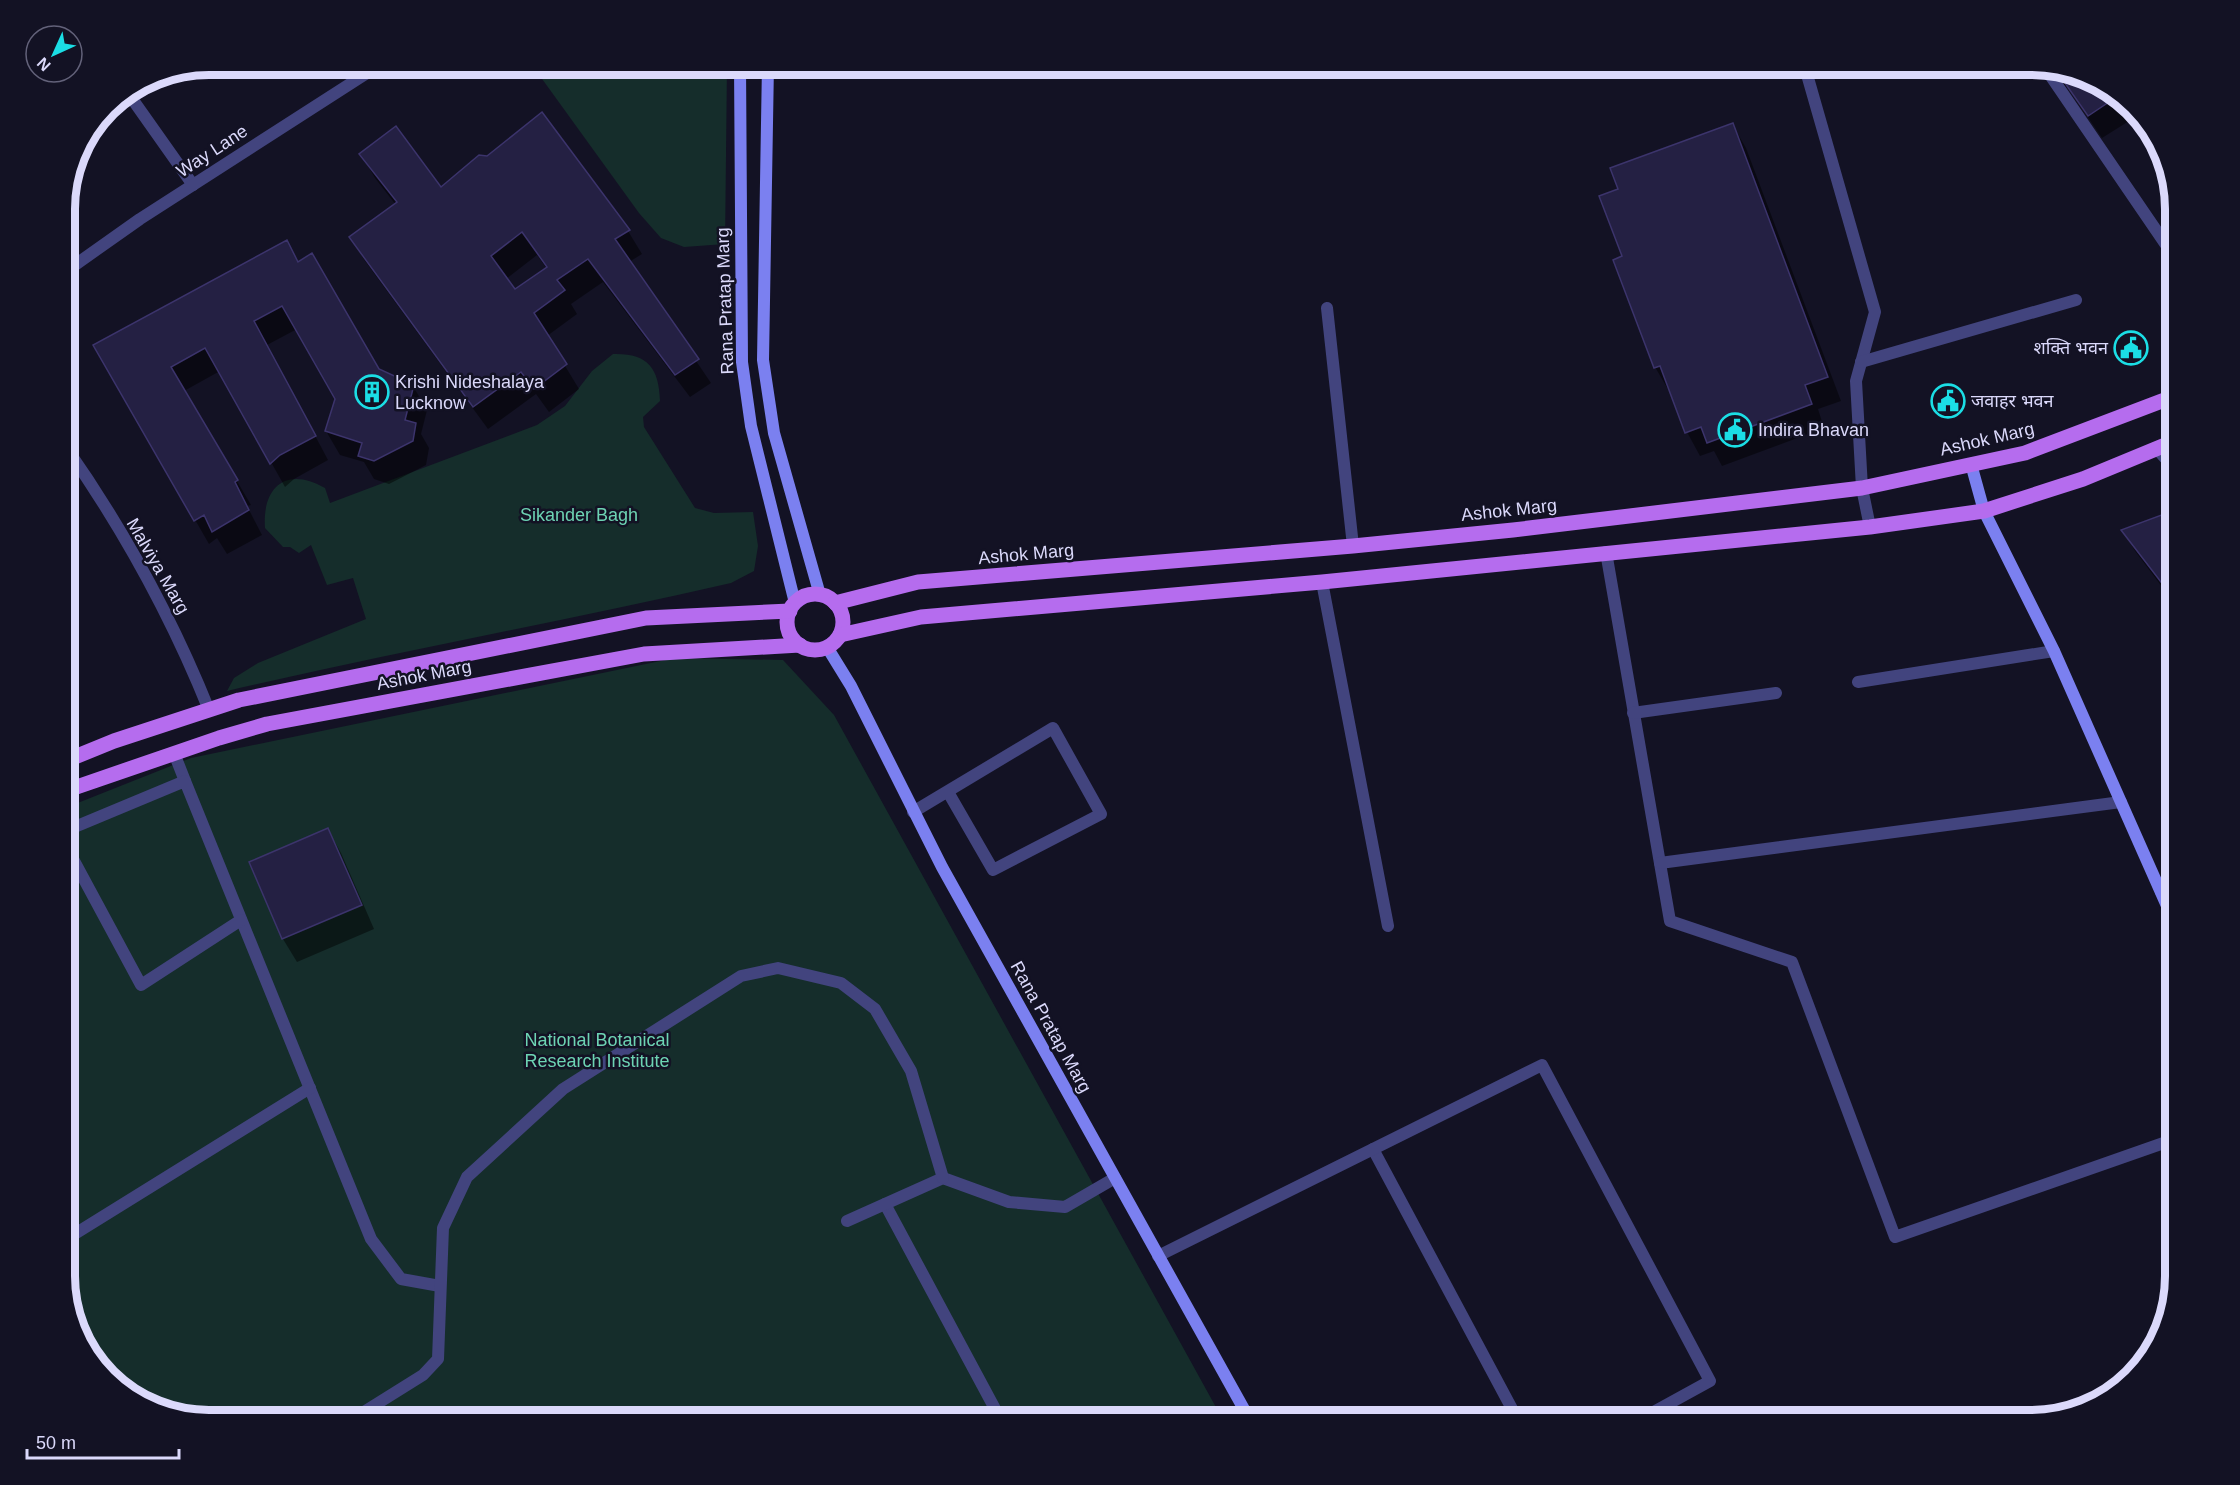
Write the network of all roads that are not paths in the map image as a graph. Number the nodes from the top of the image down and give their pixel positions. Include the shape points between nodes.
1 (364, 75) edge
2 (740, 75) edge
3 (768, 75) edge
4 (1807, 75) edge
5 (2051, 76) edge
6 (132, 99) edge
7 (193, 185) junction
8 (2165, 243) edge
9 (75, 265) edge
10 (2076, 300) dead end
11 (1327, 308) dead end
12 (1861, 362) junction
13 (2165, 400) edge
14 (2165, 445) edge
15 (2157, 449) junction
16 (2165, 458) edge
17 (75, 460) edge
18 (1971, 464) junction
19 (1862, 488) junction
20 (1984, 512) junction
21 (1870, 527) junction
22 (1353, 546) junction
23 (1606, 552) junction
24 (1322, 582) junction
25 (820, 595) junction
26 (835, 603) junction
27 (792, 607) junction
28 (840, 636) junction
29 (800, 645) junction
30 (827, 647) junction
31 (2054, 651) junction
32 (1858, 682) dead end
33 (1776, 693) dead end
34 (209, 710) junction
35 (1633, 713) junction
36 (174, 753) junction
37 (75, 757) edge
38 (185, 781) junction
39 (75, 788) edge
40 (948, 792) junction
41 (2121, 802) junction
42 (913, 812) junction
43 (75, 827) edge
44 (75, 863) edge
45 (1660, 863) junction
46 (2165, 890) edge
47 (2161, 892) junction
48 (2165, 901) edge
49 (241, 920) junction
50 (1388, 926) dead end
51 (310, 1088) junction
52 (2165, 1143) edge
53 (1373, 1149) junction
54 (943, 1178) junction
55 (1115, 1178) junction
56 (885, 1204) junction
57 (846, 1221) dead end
58 (75, 1234) edge
59 (1158, 1256) junction
60 (440, 1286) junction
61 (367, 1410) edge
62 (996, 1410) edge
63 (1244, 1410) edge
64 (1513, 1410) edge
65 (1657, 1410) edge

1 - 7 street, Way Lane
2 - 27 main road, Rana Pratap Marg via 742,362 751,426
3 - 25 main road, Rana Pratap Marg via 763,360 774,433
4 - 12 street via 1875,312
5 - 8 street
6 - 7 street
7 - 9 street, Way Lane
10 - 12 street
11 - 22 street
12 - 19 street via 1856,381
13 - 18 main road, Ashok Marg via 2025,453
14 - 15 main road
15 - 16 street
15 - 20 main road
17 - 34 street, Malviya Marg via 182,644
18 - 19 main road, Ashok Marg
18 - 20 main road
19 - 21 street
19 - 22 main road, Ashok Marg
20 - 21 main road
20 - 31 main road
21 - 23 main road
22 - 26 main road, Ashok Marg via 918,582
23 - 24 main road
23 - 35 street
24 - 28 main road via 921,617
24 - 50 street
25 - 26 main road
25 - 27 main road via 803,597
26 - 28 main road via 843,619
27 - 29 main road via 788,630
27 - 34 main road, Ashok Marg via 646,618 239,700
28 - 30 main road
29 - 30 main road via 808,649
29 - 36 main road, Ashok Marg via 644,654 267,724
30 - 42 main road, Rana Pratap Marg via 851,686
31 - 32 street
31 - 41 main road
33 - 35 street
34 - 37 main road, Ashok Marg
35 - 45 street
36 - 38 street
36 - 39 main road, Ashok Marg
38 - 43 street
38 - 49 street
40 - 40 street via 1053,728 1101,814 993,870
40 - 42 street
41 - 45 street
41 - 47 main road
42 - 55 main road, Rana Pratap Marg
44 - 49 street via 141,985
45 - 52 street via 1670,921 1792,962 1895,1238
46 - 47 street
47 - 48 main road
49 - 51 street
51 - 58 street
51 - 60 street via 371,1239 401,1279
53 - 59 street
53 - 64 street
53 - 65 street via 1542,1065 1710,1381
54 - 55 street via 1009,1202 1065,1207
54 - 56 street
54 - 60 street via 911,1071 875,1009 841,983 777,968 741,976 563,1089 467,1177 443,1228
55 - 59 main road, Rana Pratap Marg
56 - 57 street
56 - 62 street
59 - 63 main road, Rana Pratap Marg
60 - 61 street via 438,1359 423,1376

